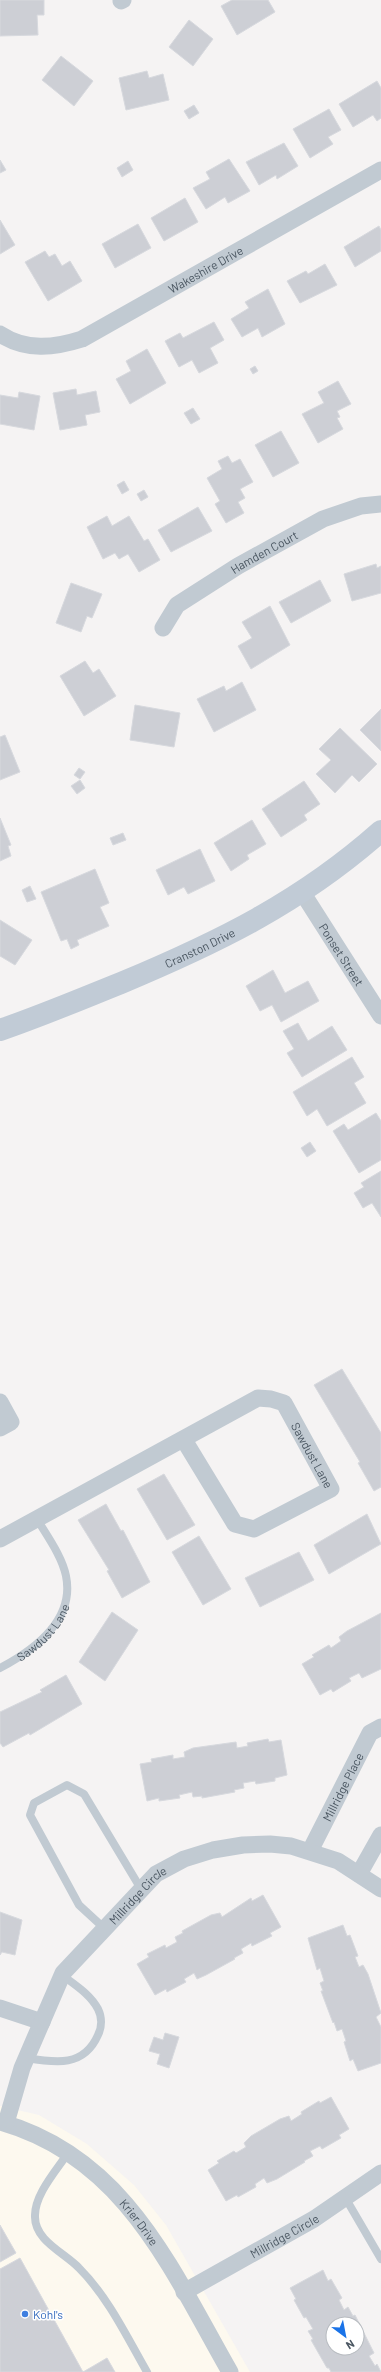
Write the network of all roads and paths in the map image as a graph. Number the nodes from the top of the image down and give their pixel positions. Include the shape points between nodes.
1 (381, 170) edge
2 (0, 334) edge
3 (381, 504) edge
4 (163, 628) dead end
5 (381, 831) edge
6 (302, 892) junction
7 (381, 1016) edge
8 (0, 1030) edge
9 (0, 1402) edge
10 (0, 1428) edge
11 (184, 1440) junction
12 (37, 1518) junction
13 (0, 1539) edge
14 (0, 1668) edge
15 (381, 1727) edge
16 (381, 1835) edge
17 (310, 1851) junction
18 (359, 1874) junction
19 (140, 1889) junction
20 (381, 1889) edge
21 (104, 1928) junction
22 (62, 1975) junction
23 (0, 2008) edge
24 (42, 2022) junction
25 (27, 2058) junction
26 (3, 2123) edge
27 (68, 2153) junction
28 (381, 2173) edge
29 (346, 2199) junction
30 (381, 2259) edge
31 (184, 2292) junction
32 (147, 2372) edge
33 (230, 2372) edge

1 - 2 street, Wakeshire Drive via 82,339 53,346 23,345
3 - 4 street, Hamden Court via 361,506 323,519 238,566 176,605
5 - 6 street, Cranston Drive via 338,868
6 - 7 street, Ponset Street
6 - 8 street, Cranston Drive via 220,940
9 - 10 street via 11,1422
11 - 11 street, Sawdust Lane via 258,1398 284,1403 331,1489 254,1529 236,1524
11 - 12 street, Sawdust Lane
12 - 13 street, Sawdust Lane
12 - 14 lane, Sawdust Lane via 66,1574 68,1591 64,1609 43,1639
15 - 17 street, Millridge Place via 370,1733
16 - 18 street
17 - 18 street, Millridge Circle via 338,1861
17 - 19 street, Millridge Circle via 270,1844 213,1850 184,1859 156,1874
18 - 20 street, Millridge Circle
19 - 21 street, Millridge Circle
19 - 21 lane via 84,1794 67,1785 34,1803 30,1814 80,1905
21 - 22 street, Millridge Circle
22 - 24 street, Millridge Circle
22 - 25 lane via 86,1993 98,2009 102,2020 99,2034 92,2049 74,2060 52,2062
23 - 24 street
24 - 25 street, Millridge Circle
25 - 26 street, Millridge Circle
26 - 27 street, Krier Drive via 32,2134
27 - 31 street, Krier Drive via 102,2179 133,2210
27 - 32 lane via 38,2201 34,2216 38,2231 94,2285
28 - 29 street, Millridge Circle
29 - 30 lane
29 - 31 street, Millridge Circle
31 - 33 street, Krier Drive

